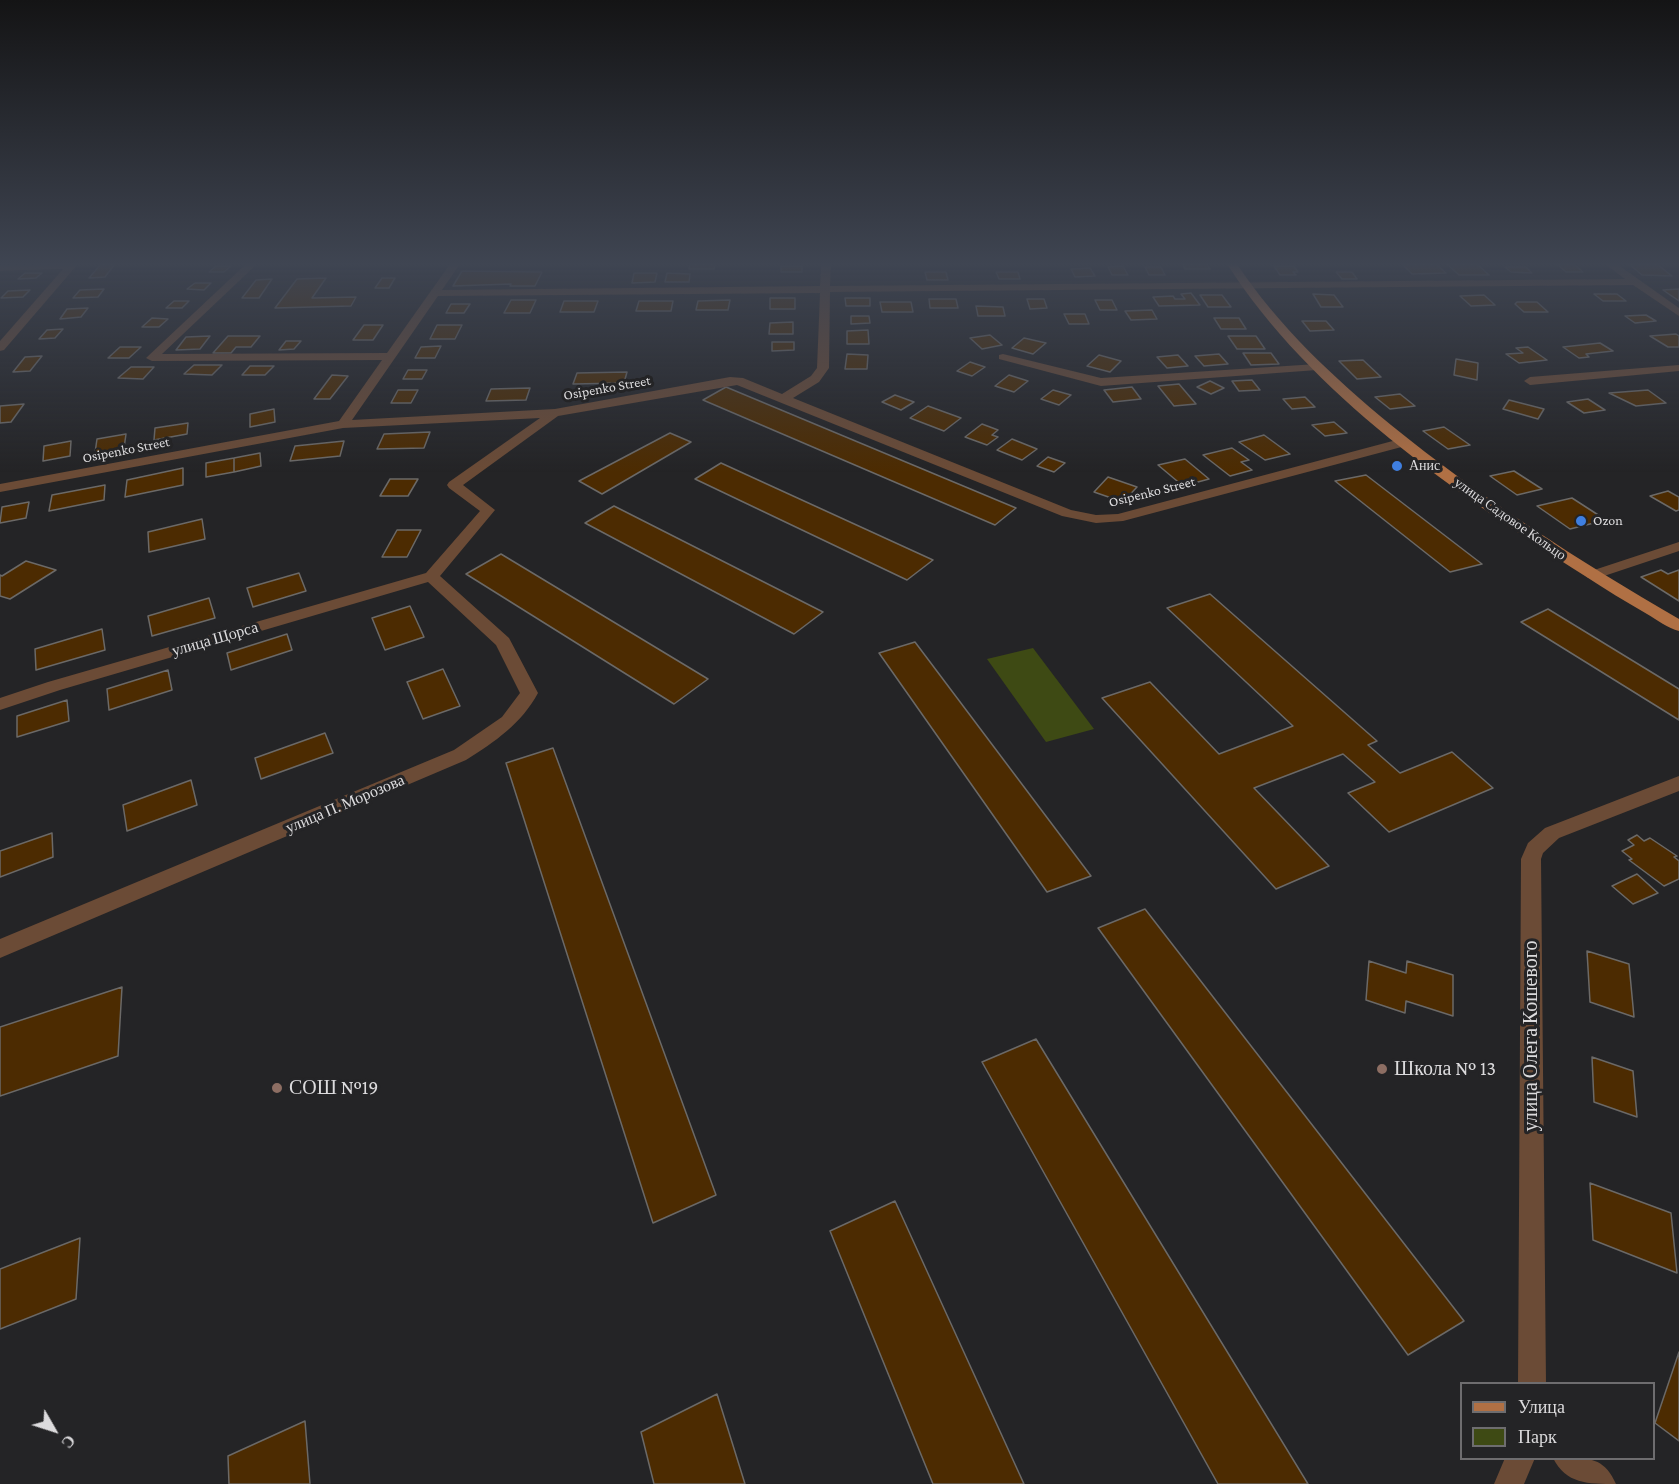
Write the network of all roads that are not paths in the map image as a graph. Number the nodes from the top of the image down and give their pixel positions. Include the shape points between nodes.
1 (12, 333) edge
2 (178, 333) edge
3 (406, 333) edge
4 (825, 333) edge
5 (1285, 333) edge
6 (0, 348) edge
7 (391, 356) junction
8 (1003, 357) dead end
9 (1317, 367) junction
10 (1679, 368) edge
11 (1530, 381) dead end
12 (783, 399) junction
13 (555, 413) junction
14 (343, 424) junction
15 (1404, 442) junction
16 (0, 488) edge
17 (1679, 546) edge
18 (1593, 575) junction
19 (431, 576) junction
20 (1679, 626) edge
21 (0, 704) edge
22 (1679, 783) edge
23 (0, 949) edge
24 (1532, 1382) edge
25 (1519, 1460) edge
26 (1571, 1460) edge
27 (1509, 1484) edge
28 (1601, 1484) edge

1 - 6 street
2 - 7 street via 152,358
3 - 7 street
4 - 12 street via 824,368 815,379
5 - 9 main road, улица Садовое Кольцо
7 - 14 street
8 - 9 street via 1101,382
9 - 15 main road, улица Садовое Кольцо
10 - 11 street
12 - 13 street, Osipenko Street via 730,381
12 - 15 street, Osipenko Street via 1067,513 1095,519 1118,518
13 - 14 street, Osipenko Street
13 - 19 street via 454,485 488,510
14 - 16 street, Osipenko Street
15 - 18 main road, улица Садовое Кольцо
17 - 18 street
18 - 20 main road, улица Садовое Кольцо
19 - 21 street, улица Щорса
19 - 23 street, улица П. Морозова via 503,642 529,693 522,709 498,731 460,756
22 - 24 street, улица Олега Кошевого via 1552,833 1535,849 1532,859
25 - 27 street
26 - 28 street

